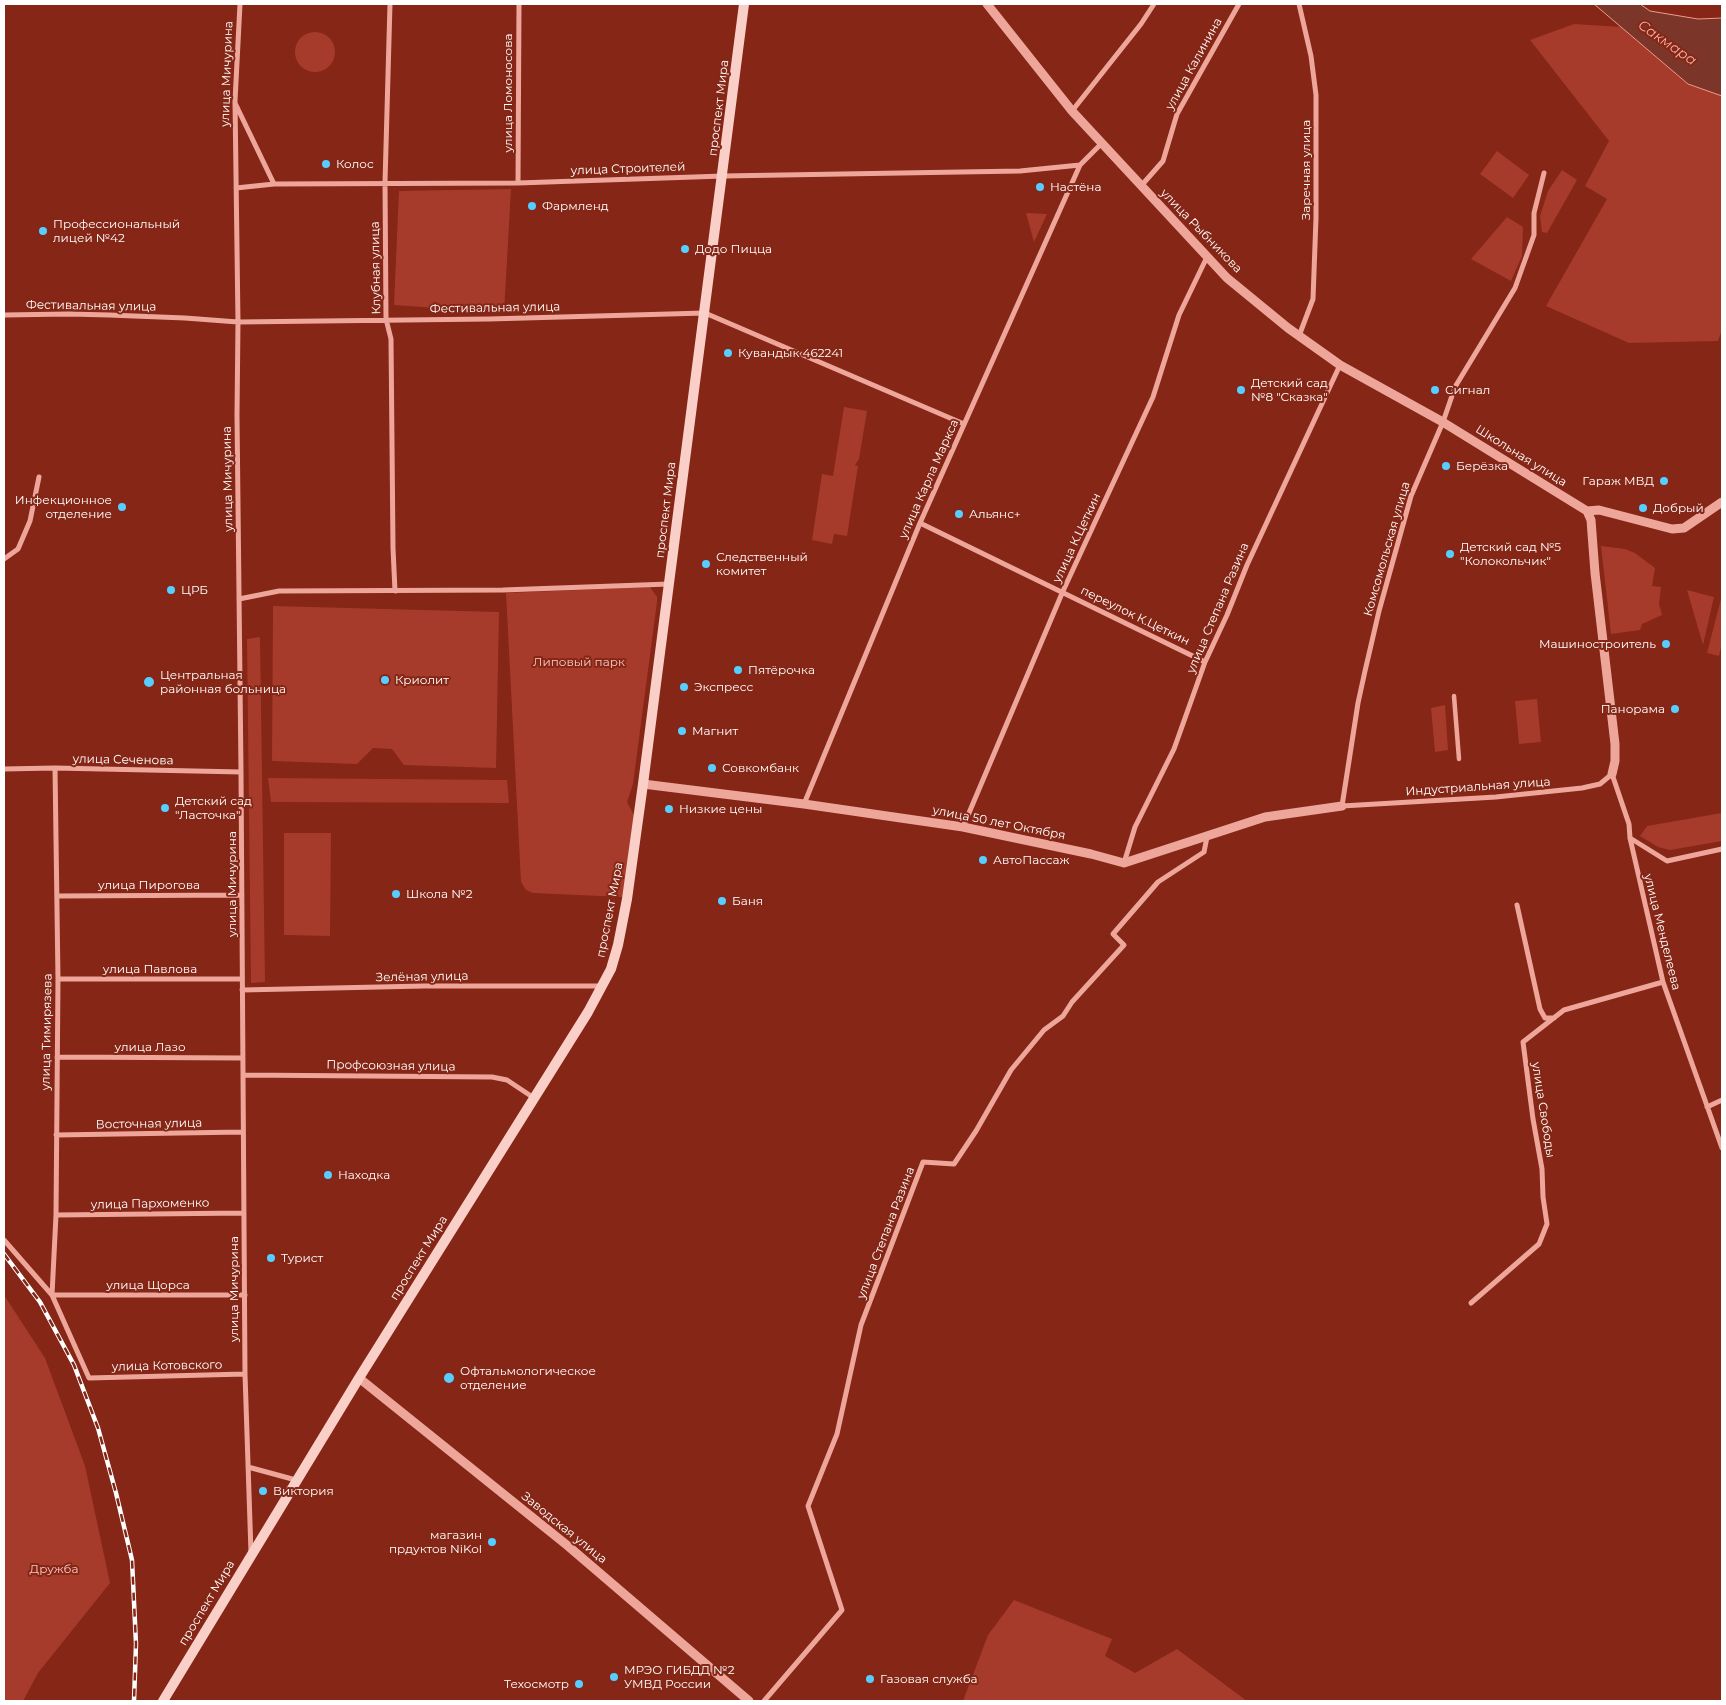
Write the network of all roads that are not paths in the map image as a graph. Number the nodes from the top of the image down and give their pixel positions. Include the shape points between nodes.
1 (240, 4) edge
2 (390, 4) edge
3 (519, 4) edge
4 (744, 4) edge
5 (987, 4) edge
6 (1154, 4) edge
7 (1239, 4) edge
8 (1299, 4) edge
9 (235, 101) junction
10 (1072, 111) junction
11 (1102, 144) junction
12 (1080, 165) junction
13 (1544, 174) dead end
14 (723, 176) junction
15 (385, 182) junction
16 (518, 183) junction
17 (274, 184) junction
18 (1141, 186) junction
19 (236, 188) junction
20 (1207, 257) junction
21 (705, 312) junction
22 (4, 315) edge
23 (386, 319) junction
24 (238, 322) junction
25 (1299, 336) junction
26 (1340, 365) junction
27 (1443, 422) junction
28 (964, 424) junction
29 (40, 477) dead end
30 (1722, 502) edge
31 (1587, 511) junction
32 (920, 523) junction
33 (4, 559) edge
34 (669, 584) junction
35 (395, 591) junction
36 (1063, 591) junction
37 (239, 599) junction
38 (1205, 662) junction
39 (1454, 696) dead end
40 (1459, 759) dead end
41 (55, 768) junction
42 (4, 769) edge
43 (241, 772) junction
44 (1612, 774) junction
45 (644, 784) junction
46 (804, 804) junction
47 (1342, 806) junction
48 (963, 827) junction
49 (1207, 837) junction
50 (1630, 838) junction
51 (1722, 849) edge
52 (1124, 863) junction
53 (242, 895) junction
54 (57, 896) junction
55 (1518, 905) dead end
56 (58, 979) junction
57 (242, 979) junction
58 (1663, 982) junction
59 (602, 986) junction
60 (242, 990) junction
61 (1554, 1018) junction
62 (57, 1057) junction
63 (242, 1058) junction
64 (243, 1075) junction
65 (534, 1098) junction
66 (1722, 1100) edge
67 (1707, 1107) junction
68 (243, 1132) junction
69 (56, 1135) junction
70 (1722, 1148) edge
71 (244, 1213) junction
72 (56, 1215) junction
73 (4, 1240) edge
74 (52, 1295) junction
75 (245, 1295) junction
76 (1471, 1303) dead end
77 (245, 1374) junction
78 (359, 1378) junction
79 (248, 1467) junction
80 (296, 1480) junction
81 (251, 1554) junction
82 (162, 1701) edge
83 (749, 1701) edge
84 (764, 1701) edge

1 - 9 street, улица Мичурина
2 - 15 street, Клубная улица
3 - 16 street, улица Ломоносова
4 - 14 main road, проспект Мира
5 - 10 street, улица Рыбникова
6 - 10 street
7 - 18 street, улица Калинина via 1177,114 1163,161
8 - 25 street, Заречная улица via 1316,95 1313,299
9 - 17 street
9 - 19 street, улица Мичурина
10 - 11 street, улица Рыбникова
11 - 12 street
11 - 18 street, улица Рыбникова
12 - 14 street, улица Строителей via 1020,171
12 - 28 street, улица Карла Маркса
13 - 27 street, Комсомольская улица via 1534,213 1534,236 1515,288 1455,387
14 - 16 street, улица Строителей
14 - 21 main road, проспект Мира
15 - 16 street, улица Строителей
15 - 17 street, улица Строителей
15 - 23 street, Клубная улица
17 - 19 street, улица Строителей
18 - 20 street, улица Рыбникова
19 - 24 street, улица Мичурина
20 - 25 street, улица Рыбникова via 1227,278
20 - 36 street, улица К.Цеткин via 1180,315 1153,398
21 - 23 street, Фестивальная улица
21 - 28 street, Фестивальная улица
21 - 34 main road, проспект Мира
22 - 24 street, Фестивальная улица via 101,314
23 - 24 street, Фестивальная улица
23 - 35 street, Клубная улица via 391,339
24 - 37 street, улица Мичурина
25 - 26 street, улица Рыбникова
26 - 27 street, улица Рыбникова
26 - 38 street, улица Степана Разина
27 - 31 street, Школьная улица
27 - 47 street, Комсомольская улица via 1411,496 1378,611 1358,703
28 - 32 street, улица Карла Маркса
29 - 33 street via 30,521 18,549
30 - 31 street, Школьная улица via 1684,528 1672,529 1599,510
31 - 44 street via 1591,520 1615,744
32 - 36 street, переулок К.Цеткин
32 - 46 street, улица Карла Маркса
34 - 35 street
34 - 45 main road, проспект Мира
35 - 37 street via 279,591
36 - 38 street, переулок К.Цеткин
36 - 48 street, улица К.Цеткин
37 - 43 street, улица Мичурина
38 - 52 street, улица Степана Разина via 1174,749 1135,827
39 - 40 street
41 - 42 street, улица Сеченова
41 - 43 street, улица Сеченова
41 - 54 street, улица Тимирязева
43 - 53 street, улица Мичурина
44 - 47 street, Индустриальная улица via 1600,784 1582,788
44 - 50 street, улица Менделеева
45 - 46 street, улица 50 лет Октября
45 - 59 main road, проспект Мира via 618,945
46 - 48 street, улица 50 лет Октября
47 - 49 street via 1265,817
48 - 52 street, улица 50 лет Октября
49 - 52 street
49 - 84 street, улица Степана Разина via 1204,852 1158,882 1113,934 1124,945 1011,1070 954,1164 923,1162 861,1325 838,1434 808,1506 842,1610
50 - 51 street via 1667,861
50 - 58 street, улица Менделеева
53 - 54 street, улица Пирогова
53 - 57 street, улица Мичурина
54 - 56 street, улица Тимирязева
55 - 61 street via 1540,1009 1545,1018
56 - 57 street, улица Павлова
56 - 62 street, улица Тимирязева
57 - 60 street, улица Мичурина
58 - 61 street, улица Свободы via 1564,1010
58 - 67 street, улица Менделеева
59 - 60 street, Зелёная улица
59 - 65 main road, проспект Мира
60 - 63 street, улица Мичурина
61 - 76 street, улица Свободы via 1523,1042 1547,1224 1539,1244
62 - 63 street, улица Лазо
62 - 69 street, улица Тимирязева
63 - 64 street, улица Мичурина
64 - 65 street, Профсоюзная улица via 492,1077 507,1080
64 - 68 street, улица Мичурина
65 - 78 main road, проспект Мира
66 - 67 street
67 - 70 street, улица Менделеева
68 - 69 street, Восточная улица
68 - 71 street, улица Мичурина
69 - 72 street, улица Тимирязева
71 - 72 street, улица Пархоменко
71 - 75 street, улица Мичурина
72 - 74 street, улица Тимирязева
73 - 74 street
74 - 75 street, улица Щорса
74 - 77 street, улица Котовского via 89,1378
75 - 77 street, улица Мичурина
77 - 79 street, улица Мичурина
78 - 80 main road, проспект Мира
78 - 83 street, Заводская улица via 568,1546
79 - 80 street
79 - 81 street, улица Мичурина
80 - 81 main road, проспект Мира
81 - 82 main road, проспект Мира

